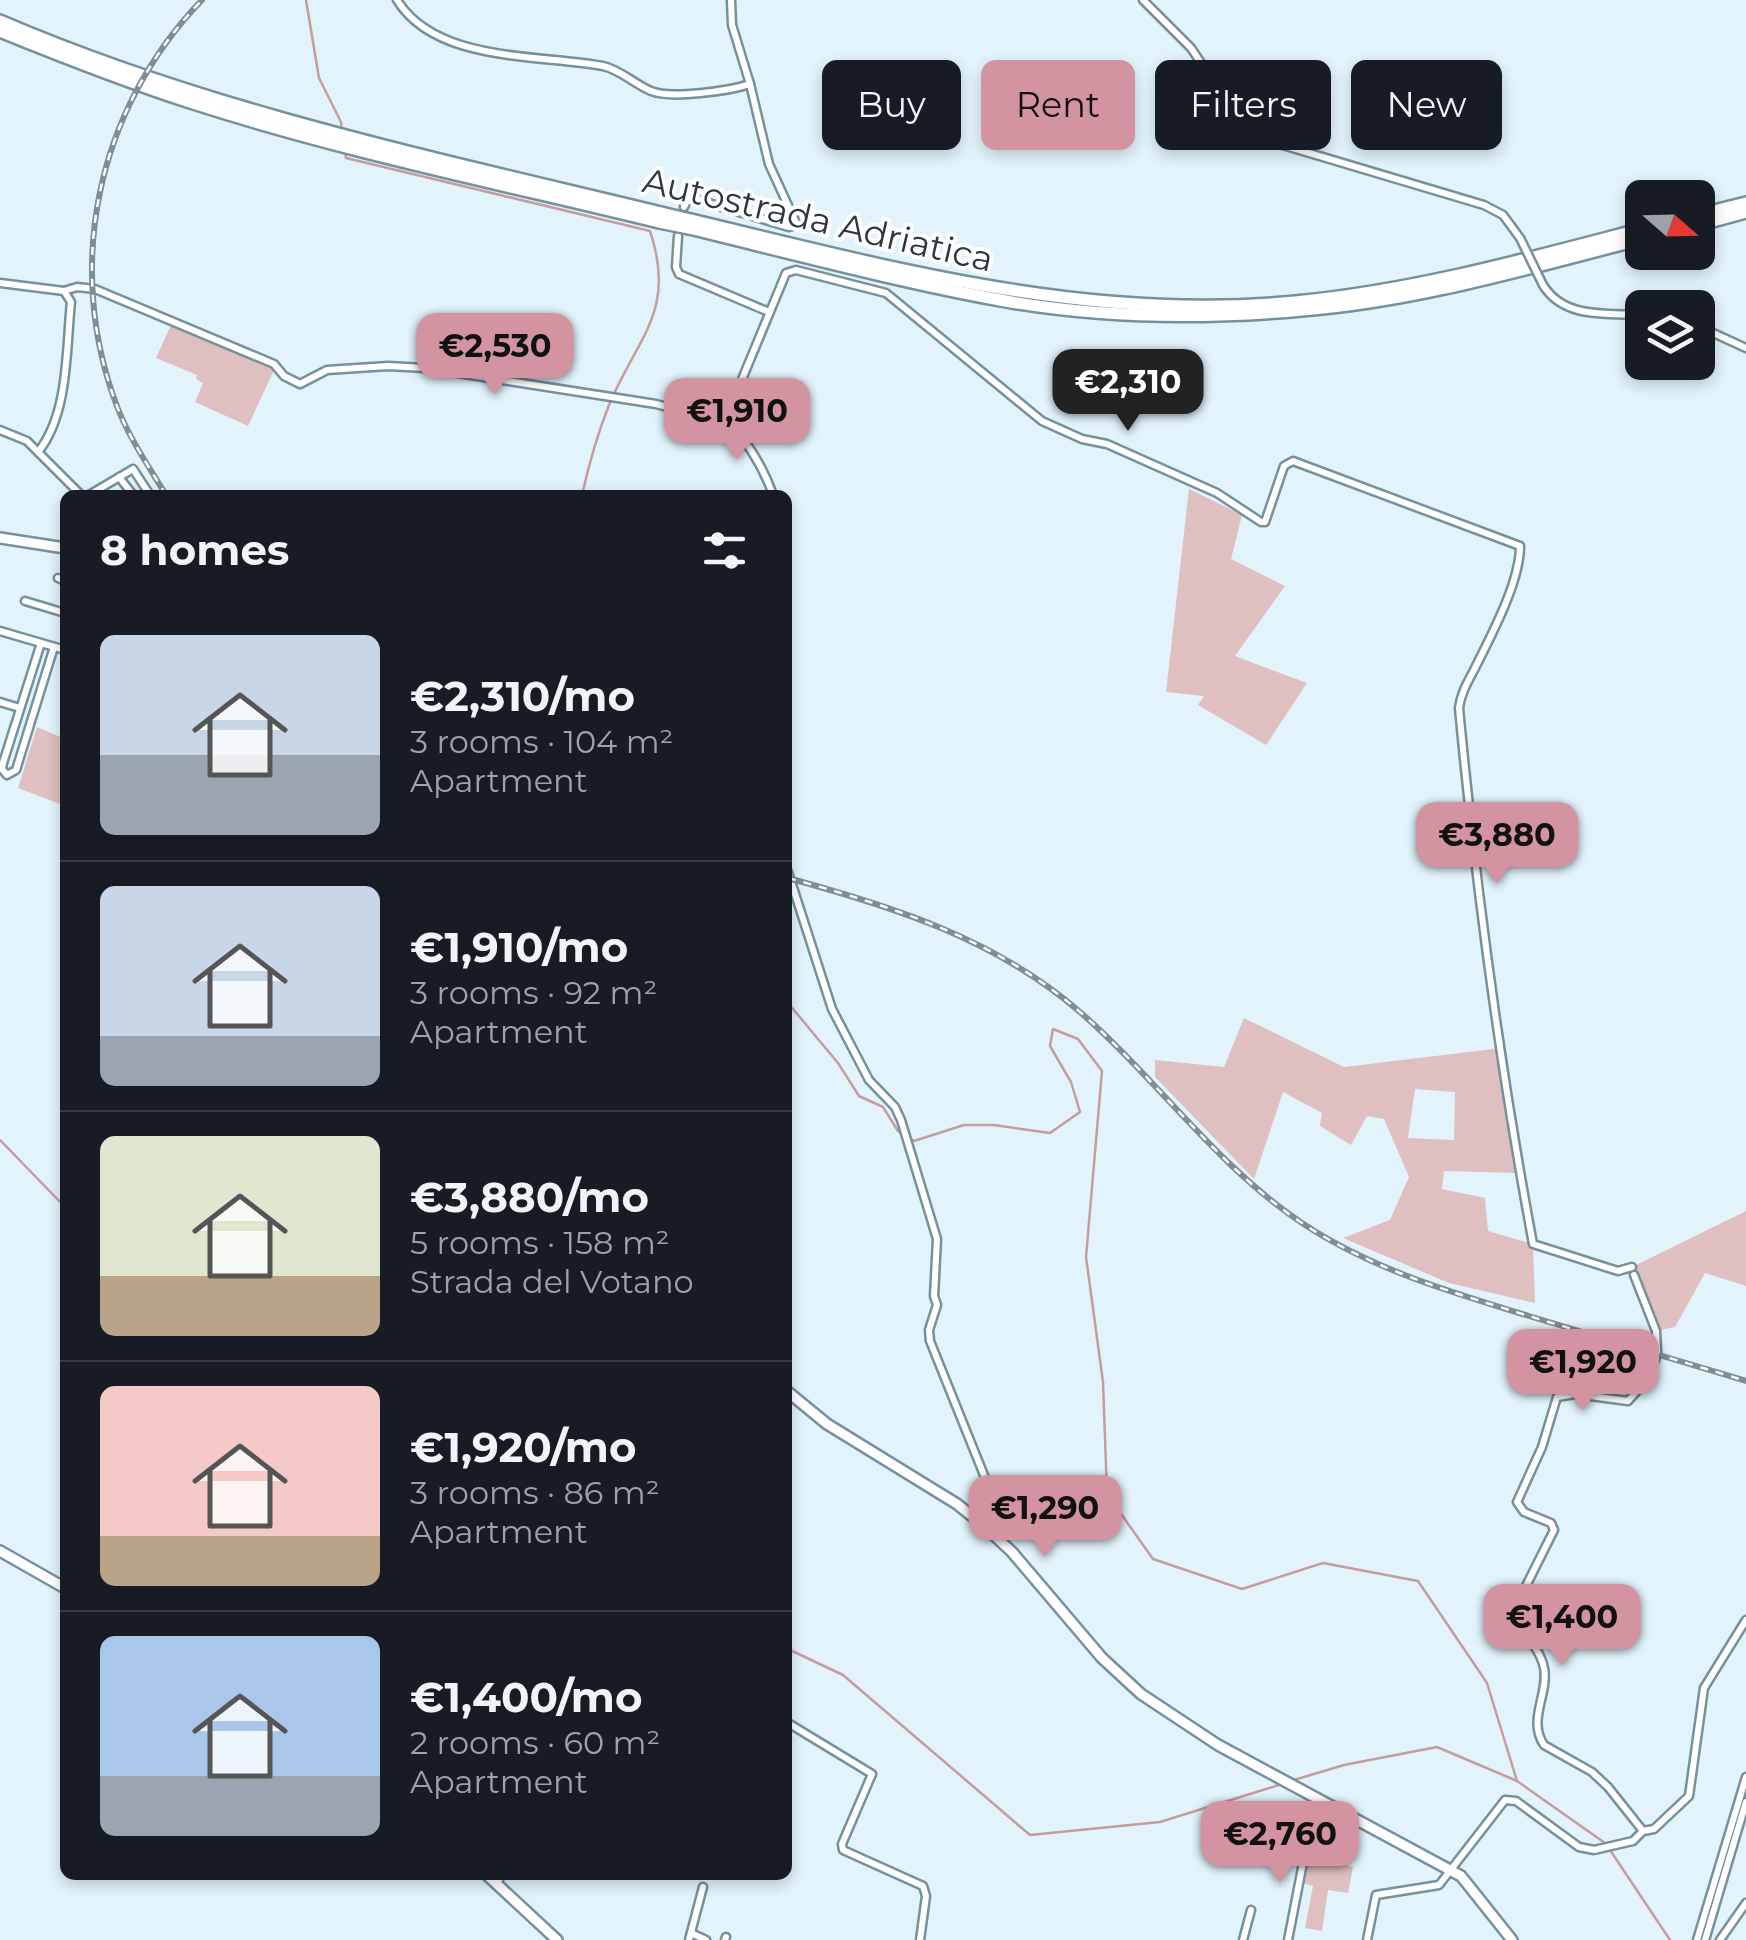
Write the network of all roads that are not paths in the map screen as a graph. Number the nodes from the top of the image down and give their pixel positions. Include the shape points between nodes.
1 (397, 0) edge
2 (731, 0) edge
3 (1143, 0) edge
4 (0, 21) edge
5 (0, 31) edge
6 (750, 84) junction
7 (307, 132) junction
8 (1746, 203) edge
9 (684, 207) dead end
10 (1715, 211) edge
11 (1746, 212) edge
12 (1715, 220) edge
13 (690, 224) junction
14 (1625, 234) edge
15 (678, 236) dead end
16 (1625, 242) edge
17 (0, 283) edge
18 (64, 291) junction
19 (769, 312) junction
20 (1625, 314) edge
21 (1715, 334) edge
22 (1746, 348) edge
23 (726, 418) junction
24 (0, 430) edge
25 (38, 452) junction
26 (119, 477) junction
27 (140, 480) junction
28 (76, 490) edge
29 (97, 490) edge
30 (129, 490) edge
31 (132, 490) edge
32 (147, 490) edge
33 (771, 490) edge
34 (0, 538) edge
35 (60, 547) edge
36 (24, 601) dead end
37 (60, 612) edge
38 (0, 631) edge
39 (41, 643) junction
40 (54, 647) junction
41 (60, 649) edge
42 (0, 702) edge
43 (20, 708) junction
44 (3, 774) edge
45 (792, 884) edge
46 (792, 1395) edge
47 (996, 1505) dead end
48 (0, 1551) edge
49 (60, 1585) edge
50 (1746, 1620) edge
51 (792, 1725) edge
52 (1746, 1776) edge
53 (1746, 1802) edge
54 (1643, 1831) junction
55 (1308, 1836) dead end
56 (1451, 1870) junction
57 (499, 1880) edge
58 (703, 1887) dead end
59 (1746, 1904) edge
60 (1251, 1910) dead end
61 (689, 1937) edge
62 (557, 1940) edge
63 (706, 1940) edge
64 (920, 1940) edge
65 (1243, 1940) edge
66 (1288, 1940) edge
67 (1367, 1940) edge
68 (1512, 1940) edge
69 (1701, 1940) edge
70 (1720, 1940) edge

1 - 6 street via 418,24 452,40 511,57 611,68 658,93
2 - 6 street
3 - 20 street, bridge via 1192,48 1247,130 1484,205 1503,215 1520,238 1550,298 1569,309
4 - 7 highway, Autostrada Adriatica
5 - 7 highway, Autostrada Adriatica via 161,92
6 - 9 street via 769,164 797,225 695,199
7 - 13 highway, Autostrada Adriatica, bridge
8 - 10 highway
11 - 12 highway
13 - 14 highway, Autostrada Adriatica via 995,290 1169,306 1352,296
13 - 16 highway, Autostrada Adriatica via 998,300 1190,315 1395,298
15 - 19 street via 679,274
17 - 18 street
18 - 23 street via 80,286 104,292 274,364 300,384 327,370 425,368
18 - 25 street via 71,302 59,405
19 - 23 street
19 - 54 street via 790,270 879,290 1042,421 1217,494 1261,522 1284,466 1293,461 1520,546 1459,708 1488,959 1533,1244 1633,1271 1656,1331 1656,1356 1628,1402 1557,1396 1518,1495 1519,1508 1554,1526 1513,1612 1544,1670 1540,1740 1608,1786
21 - 22 street
23 - 33 street
24 - 25 street
25 - 28 street
26 - 27 street via 134,469
26 - 29 street
26 - 30 street
27 - 31 street
27 - 32 street
34 - 35 main road
36 - 37 street
38 - 39 street
39 - 40 street
39 - 43 street
40 - 41 street
40 - 44 street via 16,770
42 - 43 street
43 - 44 street
45 - 47 street via 832,1008 869,1080 901,1120 937,1239 930,1341
46 - 56 main road via 984,1525 1141,1694 1204,1737
48 - 49 main road
50 - 54 street via 1704,1688 1689,1796
51 - 64 street via 872,1774 843,1850 924,1886
52 - 69 street
53 - 69 street
54 - 56 street via 1633,1841 1579,1847 1506,1800
55 - 66 street
56 - 67 street via 1440,1885 1376,1895
56 - 68 main road via 1477,1892
57 - 62 main road
58 - 61 street
59 - 70 street
60 - 65 street
61 - 63 street

